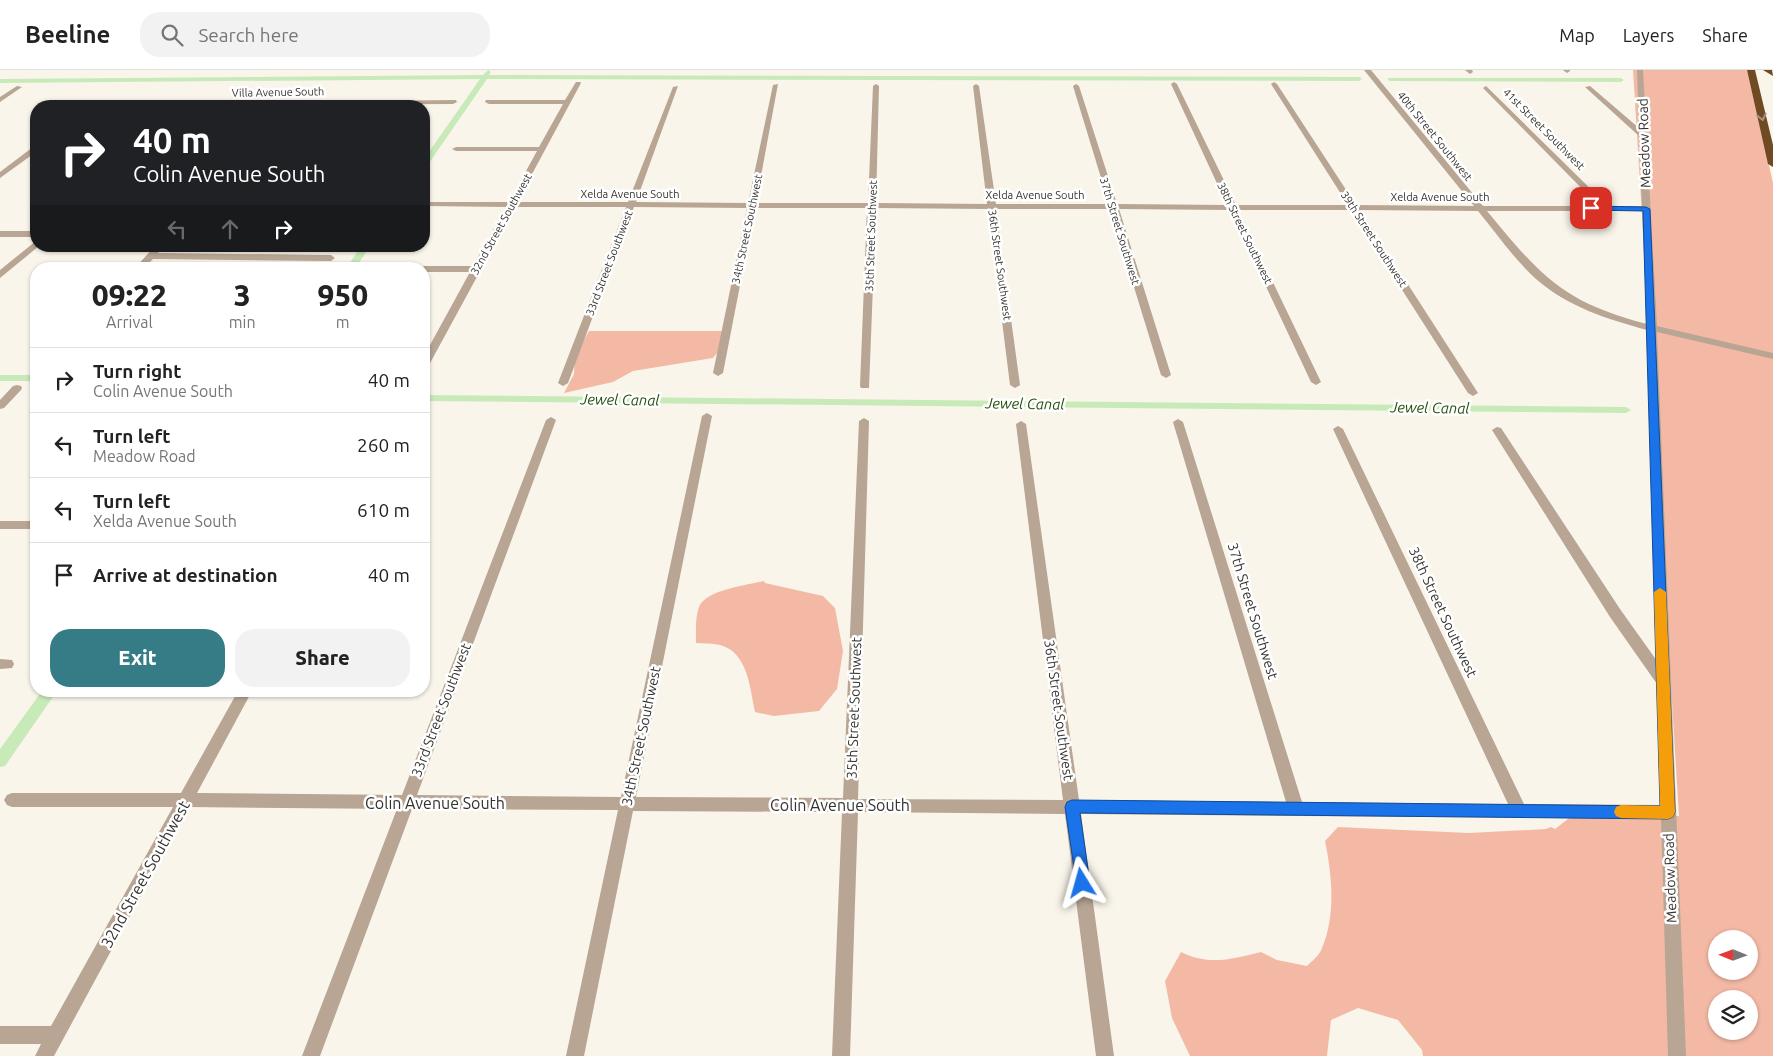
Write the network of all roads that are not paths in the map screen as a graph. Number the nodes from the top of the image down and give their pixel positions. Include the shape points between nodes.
1 (1367, 70) edge
2 (1640, 70) edge
3 (1767, 70) edge
4 (1752, 74) edge
5 (1773, 74) edge
6 (578, 83) dead end
7 (1174, 84) dead end
8 (1274, 84) dead end
9 (776, 85) dead end
10 (676, 86) dead end
11 (876, 86) dead end
12 (976, 86) dead end
13 (1076, 86) dead end
14 (19, 88) dead end
15 (1486, 88) dead end
16 (1588, 88) dead end
17 (1766, 91) dead end
18 (0, 100) edge
19 (430, 102) edge
20 (452, 102) dead end
21 (489, 102) dead end
22 (567, 102) junction
23 (1644, 136) junction
24 (456, 149) dead end
25 (542, 149) junction
26 (30, 154) edge
27 (1773, 164) edge
28 (0, 176) edge
29 (430, 204) edge
30 (512, 204) junction
31 (631, 205) junction
32 (751, 205) junction
33 (872, 206) junction
34 (992, 206) junction
35 (1112, 207) junction
36 (1233, 207) junction
37 (1354, 208) junction
38 (1480, 208) junction
39 (1606, 208) junction
40 (1646, 209) junction
41 (0, 234) edge
42 (30, 234) edge
43 (30, 249) edge
44 (155, 252) edge
45 (151, 256) junction
46 (331, 258) dead end
47 (145, 262) edge
48 (476, 269) junction
49 (430, 270) edge
50 (0, 274) edge
51 (1652, 328) junction
52 (430, 346) edge
53 (1773, 356) edge
54 (718, 373) dead end
55 (1166, 375) dead end
56 (1316, 382) dead end
57 (563, 383) dead end
58 (1016, 385) dead end
59 (865, 386) dead end
60 (18, 388) dead end
61 (1473, 393) dead end
62 (0, 406) edge
63 (707, 416) dead end
64 (551, 420) dead end
65 (864, 421) dead end
66 (1178, 422) dead end
67 (1021, 424) dead end
68 (1338, 429) dead end
69 (1497, 430) dead end
70 (0, 525) edge
71 (30, 525) edge
72 (1663, 681) junction
73 (242, 697) edge
74 (12, 800) dead end
75 (185, 800) junction
76 (406, 802) junction
77 (628, 804) junction
78 (850, 806) junction
79 (1072, 807) junction
80 (1296, 809) junction
81 (1519, 810) junction
82 (1668, 812) junction
83 (0, 1035) edge
84 (56, 1035) junction
85 (44, 1056) edge
86 (311, 1056) edge
87 (575, 1056) edge
88 (841, 1056) edge
89 (1105, 1056) edge
90 (1677, 1056) edge

1 - 38 street, 40th Street Southwest
2 - 23 street, Meadow Road
3 - 5 highway
4 - 17 highway
4 -> 27 highway
6 - 22 street, 32nd Street Southwest
7 - 36 street, 38th Street Southwest
8 - 37 street, 39th Street Southwest
9 - 32 street, 34th Street Southwest
10 - 31 street, 33rd Street Southwest
11 - 33 street, 35th Street Southwest
12 - 34 street, 36th Street Southwest
13 - 35 street, 37th Street Southwest
14 - 18 street
15 - 39 street, 41st Street Southwest
16 - 23 street
19 - 20 street, Villa Avenue South
21 - 22 street
22 - 25 street, 32nd Street Southwest
23 - 40 street, Meadow Road
24 - 25 street
25 - 30 street, 32nd Street Southwest
26 - 28 street
29 - 30 street, Xelda Avenue South
30 - 31 street, Xelda Avenue South
30 - 48 street, 32nd Street Southwest
31 - 32 street, Xelda Avenue South
31 - 57 street, 33rd Street Southwest
32 - 33 street, Xelda Avenue South
32 - 54 street, 34th Street Southwest
33 - 34 street, Xelda Avenue South
33 - 59 street, 35th Street Southwest
34 - 35 street, Xelda Avenue South
34 - 58 street, 36th Street Southwest
35 - 36 street, Xelda Avenue South
35 - 55 street, 37th Street Southwest
36 - 37 street, Xelda Avenue South
36 - 56 street, 38th Street Southwest
37 - 38 street, Xelda Avenue South
37 - 61 street, 39th Street Southwest
38 - 39 street, Xelda Avenue South
38 - 51 street, 40th Street Southwest via 1550,287 1600,313
39 - 40 street, Xelda Avenue South
40 - 51 street, Meadow Road
41 - 42 street
43 - 50 street
44 - 45 street
45 - 46 street
45 - 47 street
48 - 49 street
48 - 52 street, 32nd Street Southwest
51 - 53 street, 40th Street Southwest
51 - 72 street, Meadow Road
60 - 62 street
63 - 77 street, 34th Street Southwest
64 - 76 street, 33rd Street Southwest
65 - 78 street, 35th Street Southwest
66 - 80 street, 37th Street Southwest
67 - 79 street, 36th Street Southwest
68 - 81 street, 38th Street Southwest
69 - 72 street via 1615,613
70 - 71 street
72 - 82 street, Meadow Road
73 - 75 street, 32nd Street Southwest
74 - 75 street, Colin Avenue South
75 - 76 street, Colin Avenue South
75 - 84 street, 32nd Street Southwest
76 - 77 street, Colin Avenue South
76 - 86 street, 33rd Street Southwest
77 - 78 street, Colin Avenue South
77 - 87 street, 34th Street Southwest
78 - 79 street, Colin Avenue South
78 - 88 street, 35th Street Southwest
79 - 80 street, Colin Avenue South
79 - 89 street, 36th Street Southwest
80 - 81 street, Colin Avenue South
81 - 82 street, Colin Avenue South
82 - 90 street, Meadow Road
83 - 84 street
84 - 85 street, 32nd Street Southwest

